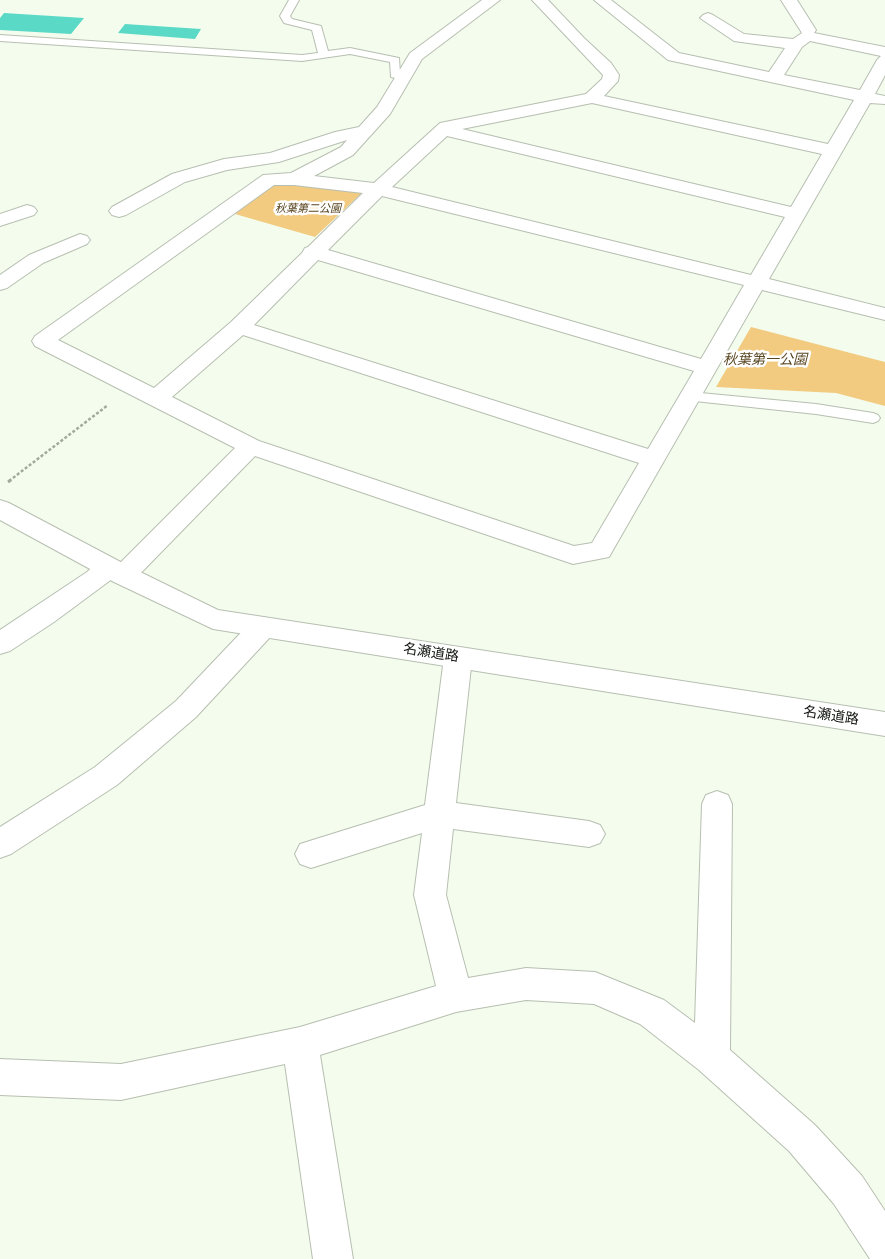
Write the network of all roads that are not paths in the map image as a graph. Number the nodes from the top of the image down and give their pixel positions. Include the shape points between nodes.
1 (294, 0) edge
2 (492, 0) edge
3 (540, 0) edge
4 (602, 0) edge
5 (789, 0) edge
6 (708, 18) dead end
7 (805, 36) junction
8 (0, 38) edge
9 (885, 52) edge
10 (324, 55) junction
11 (885, 60) edge
12 (405, 77) junction
13 (773, 78) junction
14 (592, 98) junction
15 (875, 99) edge
16 (443, 130) junction
17 (365, 131) junction
18 (833, 151) junction
19 (294, 179) junction
20 (378, 189) junction
21 (27, 211) dead end
22 (119, 211) dead end
23 (796, 214) junction
24 (0, 220) edge
25 (80, 240) dead end
26 (312, 252) junction
27 (756, 283) junction
28 (0, 284) edge
29 (885, 314) edge
30 (239, 327) junction
31 (707, 368) junction
32 (157, 398) junction
33 (690, 398) junction
34 (872, 418) dead end
35 (251, 446) junction
36 (654, 459) junction
37 (0, 510) edge
38 (116, 571) junction
39 (263, 627) junction
40 (0, 644) edge
41 (458, 658) junction
42 (885, 724) edge
43 (717, 804) dead end
44 (439, 814) junction
45 (589, 834) dead end
46 (0, 844) edge
47 (311, 854) dead end
48 (456, 996) junction
49 (300, 1044) junction
50 (712, 1058) junction
51 (0, 1077) edge
52 (885, 1246) edge
53 (333, 1259) edge

1 - 10 lane via 284,16 317,28
2 - 12 street via 416,56
3 - 14 street via 611,75 610,81
4 - 13 street via 674,57
5 - 7 street
6 - 7 street via 740,38
7 - 9 street
7 - 13 street
8 - 10 lane via 302,58
10 - 12 lane via 350,51 395,60 395,75
11 - 15 street
12 - 17 street via 384,110
13 - 15 street
14 - 16 street
14 - 18 street
15 - 18 street
16 - 20 street
16 - 23 street
17 - 19 street via 347,151
17 - 22 street via 273,158 224,165 180,178
18 - 23 street
19 - 20 street
19 - 32 street via 270,179 43,342
20 - 26 street
20 - 27 street
21 - 24 street
23 - 27 street
25 - 28 street via 36,259
26 - 30 street
26 - 31 street
27 - 29 street
27 - 31 street
30 - 32 street
30 - 36 street
31 - 33 street
32 - 35 street
33 - 34 lane via 816,409
33 - 36 street
35 - 36 street via 573,555 600,550
35 - 38 street
37 - 38 street, 名瀬道路
38 - 39 street, 名瀬道路 via 213,620
38 - 40 street
39 - 41 street, 名瀬道路
39 - 46 street via 186,709 157,734 106,776
41 - 42 street, 名瀬道路
41 - 44 street
43 - 50 street
44 - 45 street
44 - 47 street
44 - 48 street via 430,895
48 - 49 street
48 - 50 street via 526,984 595,988 652,1012
49 - 51 street via 121,1082
49 - 53 street
50 - 52 street via 802,1138 848,1190

